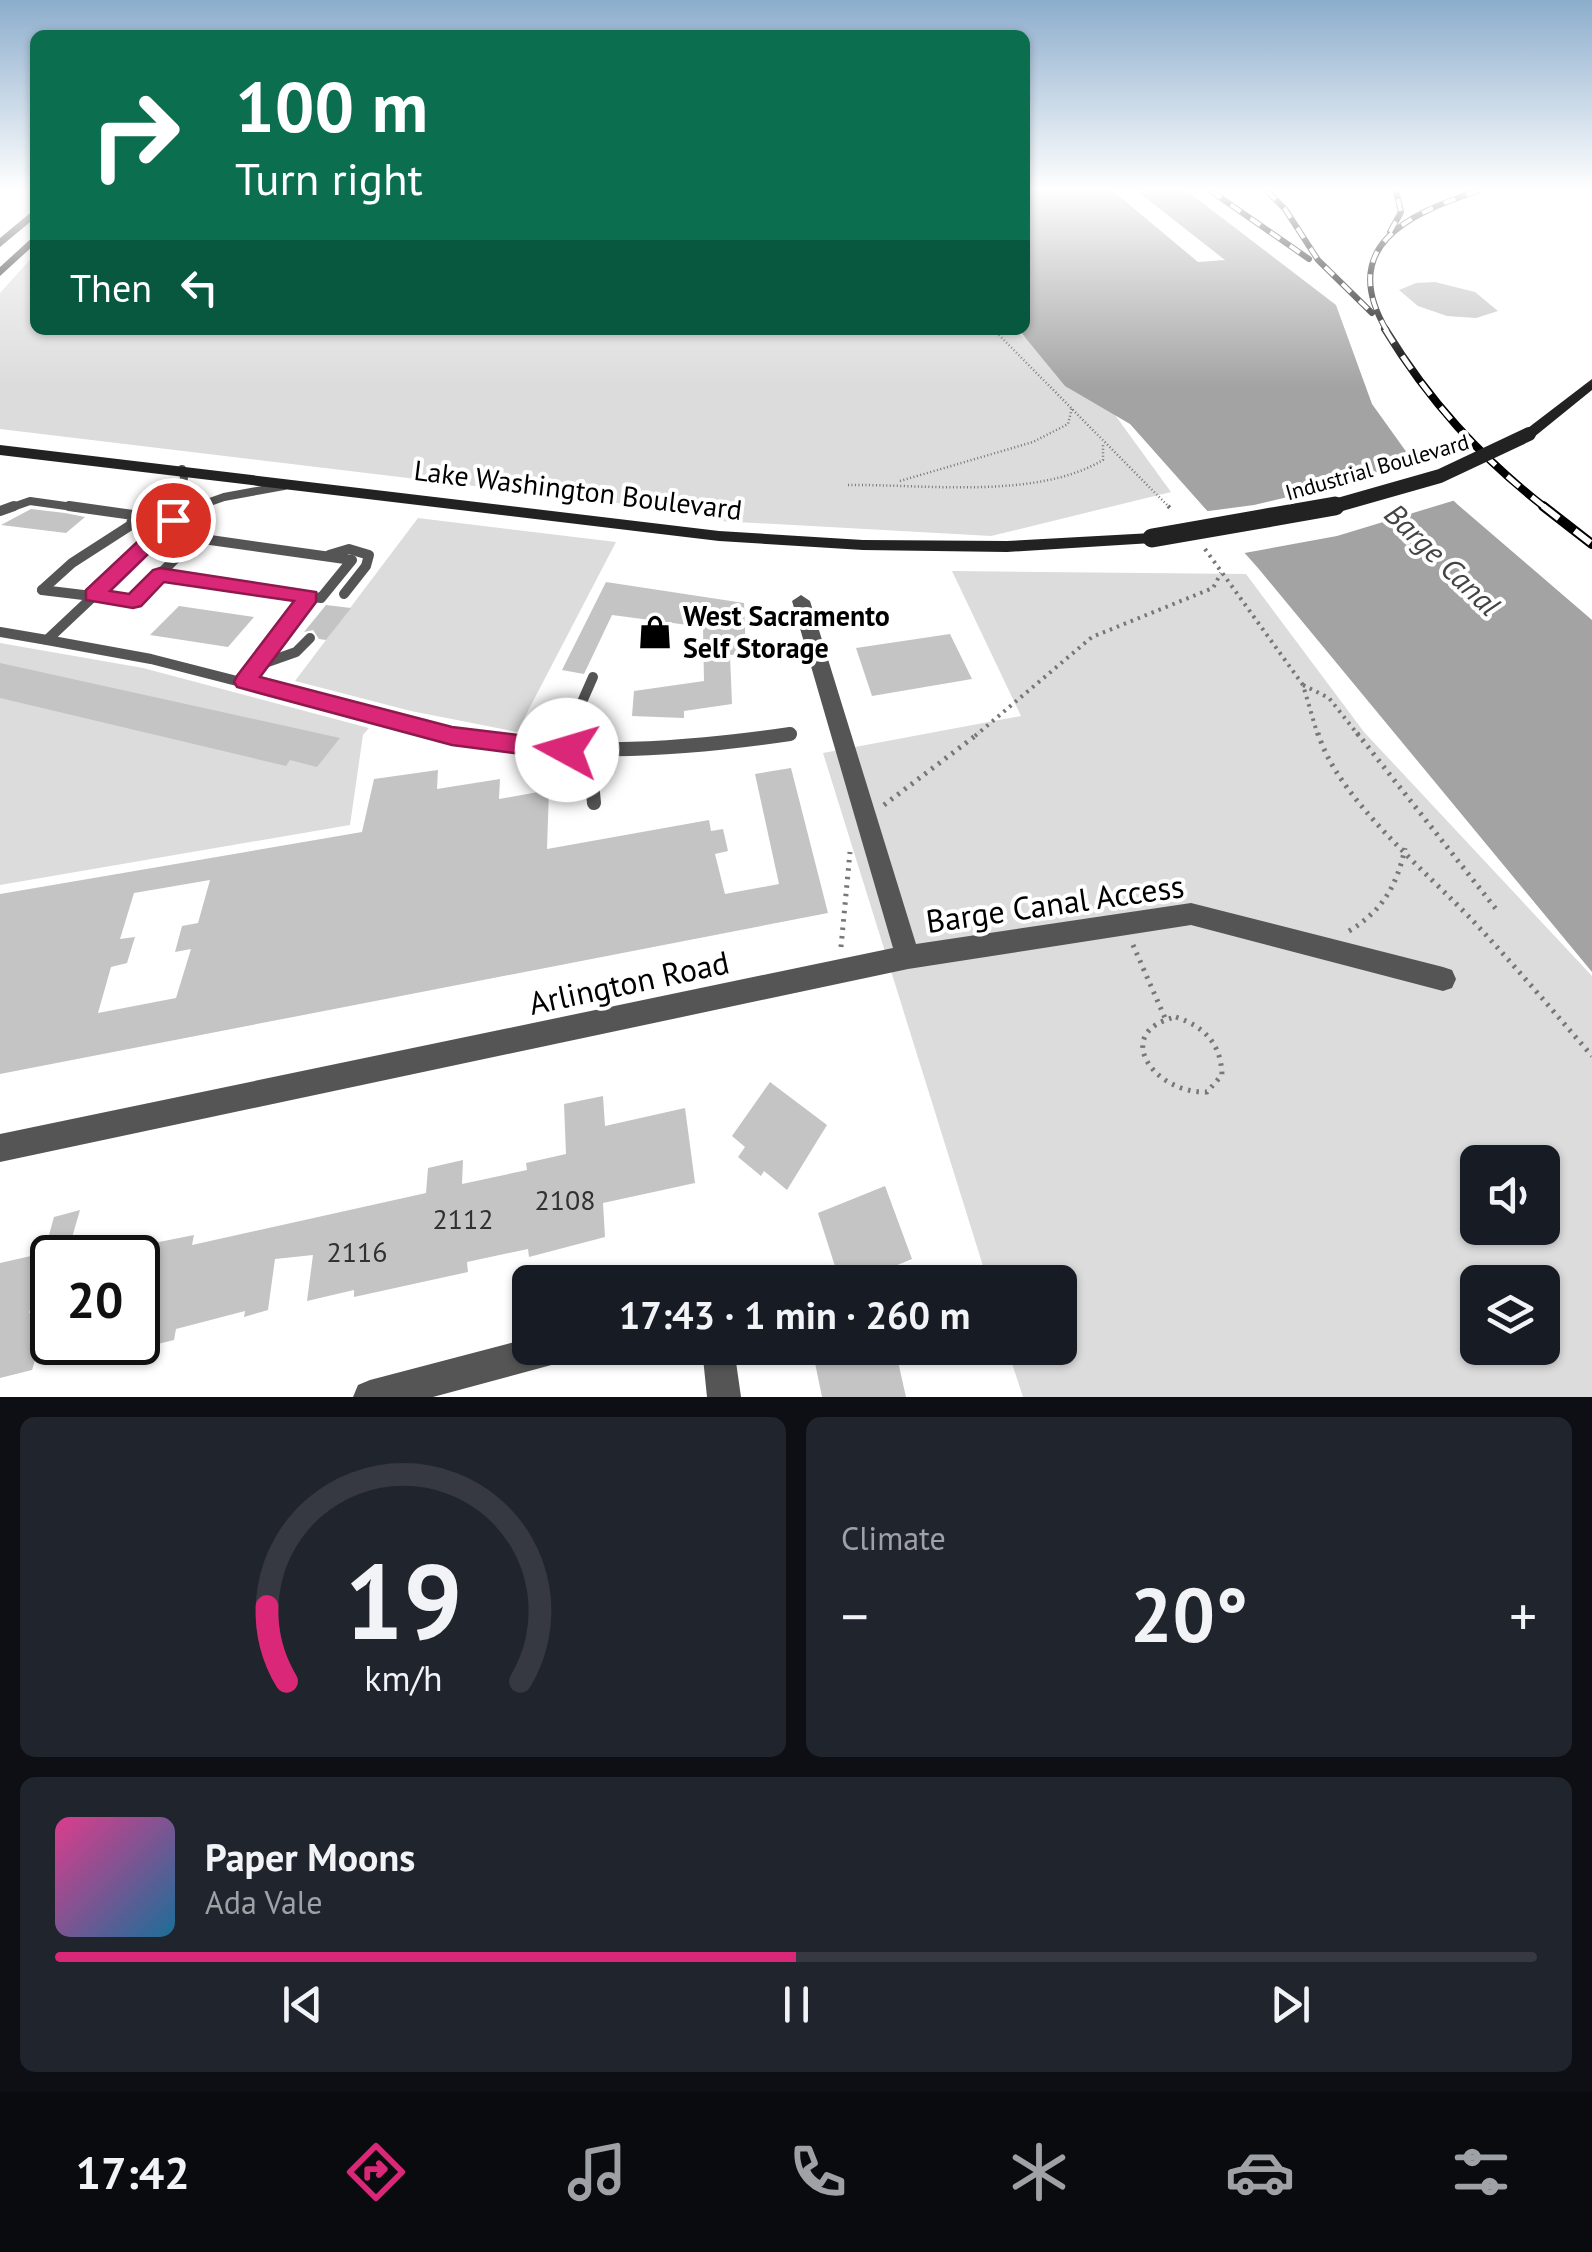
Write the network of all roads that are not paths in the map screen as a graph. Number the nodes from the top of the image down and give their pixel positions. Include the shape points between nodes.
1 (1592, 384) edge
2 (0, 450) edge
3 (182, 469) junction
4 (298, 484) junction
5 (0, 511) edge
6 (173, 520) junction
7 (1152, 538) joint
8 (325, 556) junction
9 (160, 574) junction
10 (344, 594) dead end
11 (93, 595) junction
12 (309, 597) junction
13 (801, 601) dead end
14 (0, 632) edge
15 (310, 638) dead end
16 (47, 640) junction
17 (261, 665) junction
18 (593, 678) dead end
19 (245, 682) junction
20 (790, 734) dead end
21 (567, 750) junction
22 (589, 751) junction
23 (594, 803) dead end
24 (908, 957) junction
25 (1444, 979) dead end
26 (0, 1148) edge
27 (512, 1359) edge
28 (720, 1365) edge
29 (370, 1397) edge
30 (724, 1397) edge

1 - 7 main road, Industrial Boulevard, bridge via 1529,434 1476,463 1281,518
2 - 3 main road, Lake Washington Boulevard
3 - 4 main road, Lake Washington Boulevard
3 - 6 lane
4 - 6 lane via 224,497
4 - 7 main road, Lake Washington Boulevard via 864,548
5 - 11 lane via 30,501 133,515 130,525 42,590
6 - 11 lane
8 - 9 lane via 196,538
8 - 10 lane via 349,549 369,555
8 - 12 lane via 352,560 322,598
9 - 11 lane via 133,601
9 - 12 lane
11 - 16 lane
12 - 17 lane
13 - 24 street
14 - 16 lane
15 - 17 lane via 296,652
16 - 19 lane via 121,649
17 - 19 lane
18 - 21 lane via 568,730
19 - 21 lane via 452,736
20 - 22 lane via 685,749
21 - 22 lane
22 - 23 lane
24 - 25 street, Barge Canal Access via 1191,914
24 - 26 street, Arlington Road
27 - 29 street
28 - 30 street

